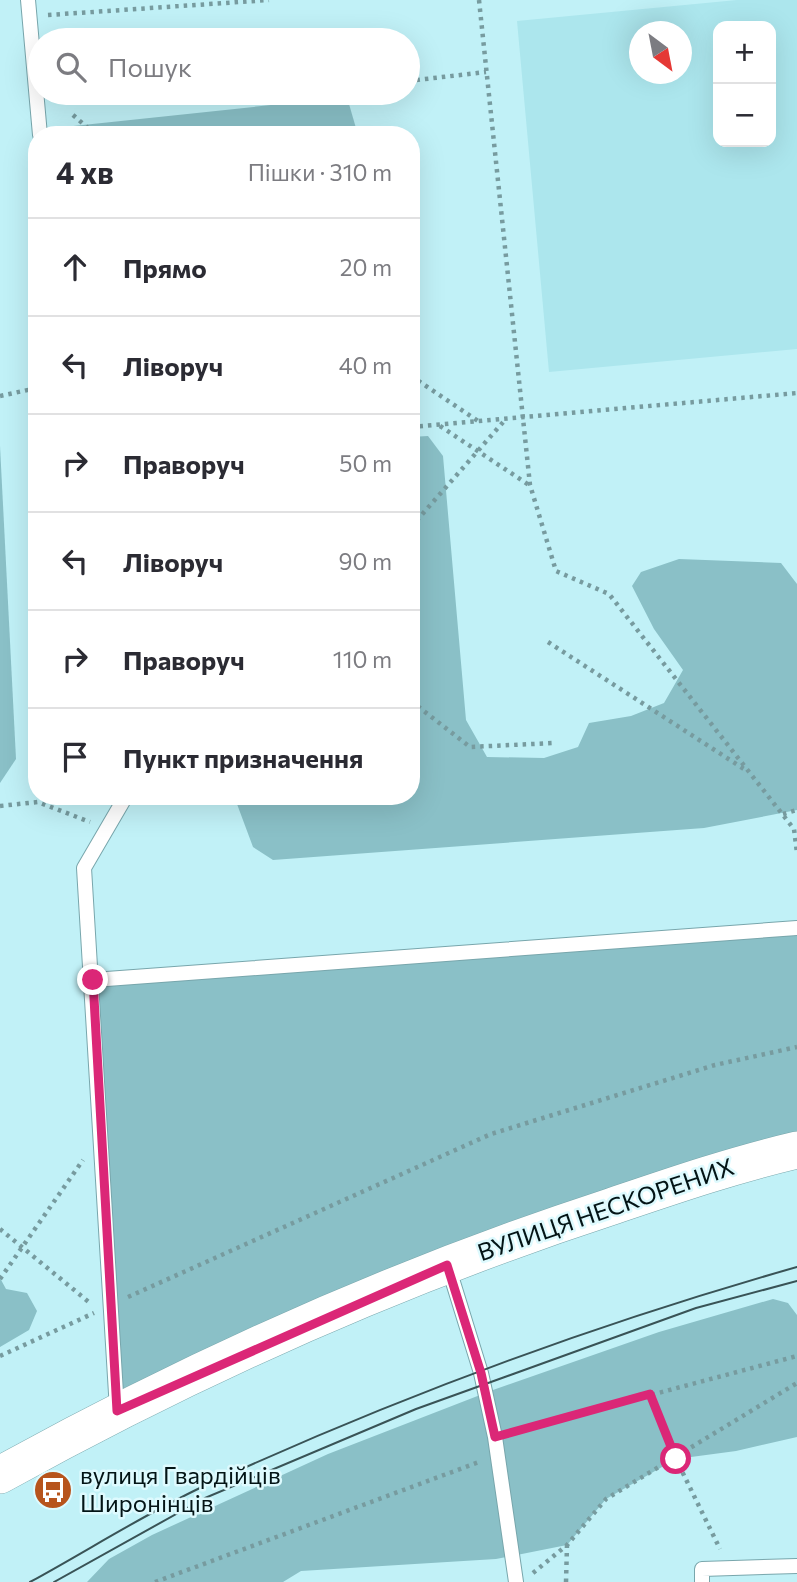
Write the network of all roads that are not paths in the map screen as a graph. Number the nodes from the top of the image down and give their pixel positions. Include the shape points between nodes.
1 (28, 0) edge
2 (31, 28) edge
3 (37, 105) edge
4 (39, 126) edge
5 (120, 805) edge
6 (797, 928) edge
7 (93, 980) junction
8 (797, 1150) edge
9 (447, 1265) junction
10 (117, 1411) junction
11 (0, 1475) edge
12 (797, 1566) edge
13 (516, 1582) edge
14 (702, 1582) edge

1 - 2 lane
3 - 4 lane
5 - 7 lane via 84,868
6 - 7 lane
7 - 10 lane
8 - 9 main road, ВУЛИЦЯ НЕСКОРЕНИХ via 695,1178
9 - 10 main road, ВУЛИЦЯ НЕСКОРЕНИХ
9 - 13 lane via 481,1373 495,1437
10 - 11 main road, ВУЛИЦЯ НЕСКОРЕНИХ
12 - 14 lane via 702,1569

